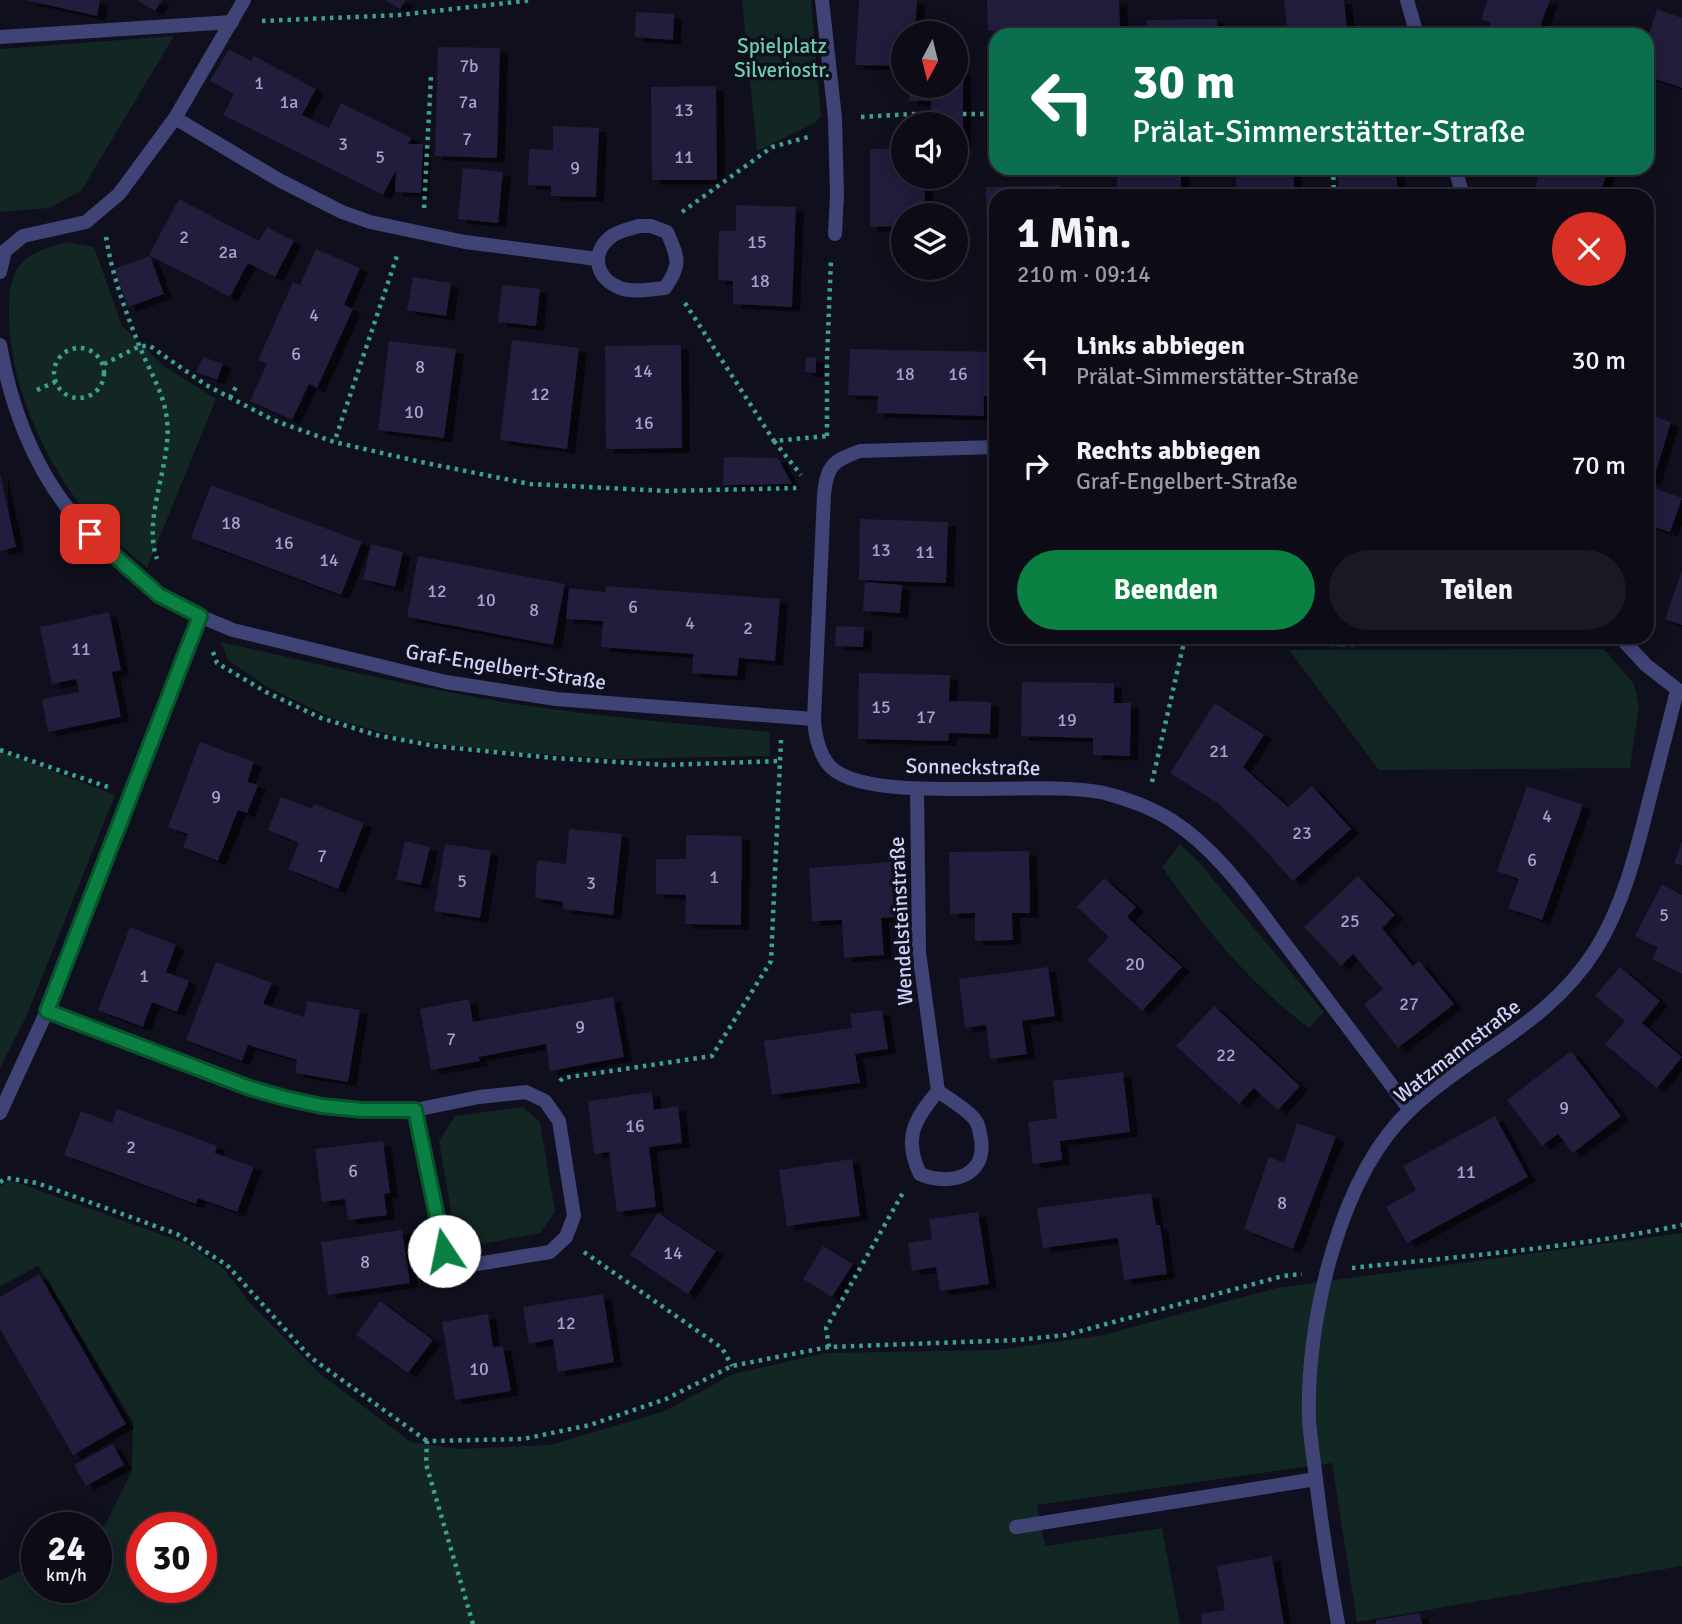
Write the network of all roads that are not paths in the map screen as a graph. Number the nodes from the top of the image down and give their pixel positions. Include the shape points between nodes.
1 (244, 0) edge
2 (822, 0) edge
3 (1407, 0) edge
4 (232, 22) junction
5 (1415, 28) edge
6 (0, 37) edge
7 (175, 118) junction
8 (835, 234) road end
9 (2, 248) edge
10 (597, 259) junction
11 (0, 272) edge
12 (0, 345) edge
13 (989, 447) edge
14 (200, 616) junction
15 (1626, 644) edge
16 (1680, 692) edge
17 (814, 719) junction
18 (917, 790) junction
19 (47, 1011) junction
20 (938, 1091) junction
21 (415, 1110) junction
22 (1410, 1110) junction
23 (0, 1113) edge
24 (1316, 1479) junction
25 (1016, 1527) dead end
26 (1338, 1624) edge

1 - 4 street
2 - 8 street via 835,118
3 - 5 street
4 - 6 street
4 - 7 street
7 - 9 street via 119,194 86,222 23,236
7 - 10 street via 279,180 370,222 465,242
9 - 11 street
10 - 10 street via 599,249 614,235 651,226 667,232 676,253 677,271 665,288 621,288 600,273
12 - 14 street, Graf-Engelbert-Straße via 13,401 29,442 69,511 159,595
13 - 17 street, Sonneckstraße via 885,448 860,451 831,465 826,478
14 - 17 street, Graf-Engelbert-Straße via 233,630 446,682 556,699
14 - 19 street
15 - 16 street
16 - 22 street, Watzmannstraße via 1632,867 1597,948 1562,993 1534,1019
17 - 18 street, Sonneckstraße via 815,737 829,766 868,783
18 - 20 street, Wendelsteinstraße via 919,952
18 - 22 street, Sonneckstraße via 1053,788 1105,793 1146,806 1173,821 1209,850 1245,892
19 - 21 street via 285,1098 362,1110
19 - 23 street
20 - 20 street via 911,1132 911,1155 920,1174 948,1180 970,1173 981,1156 981,1142 976,1121
21 - 21 street via 526,1092 545,1101 559,1121 569,1183 573,1216 566,1237 551,1252 484,1264 471,1265 444,1251
22 - 24 street, Watzmannstraße via 1355,1190 1326,1270 1311,1376 1309,1419
24 - 25 street
24 - 26 street, Watzmannstraße

